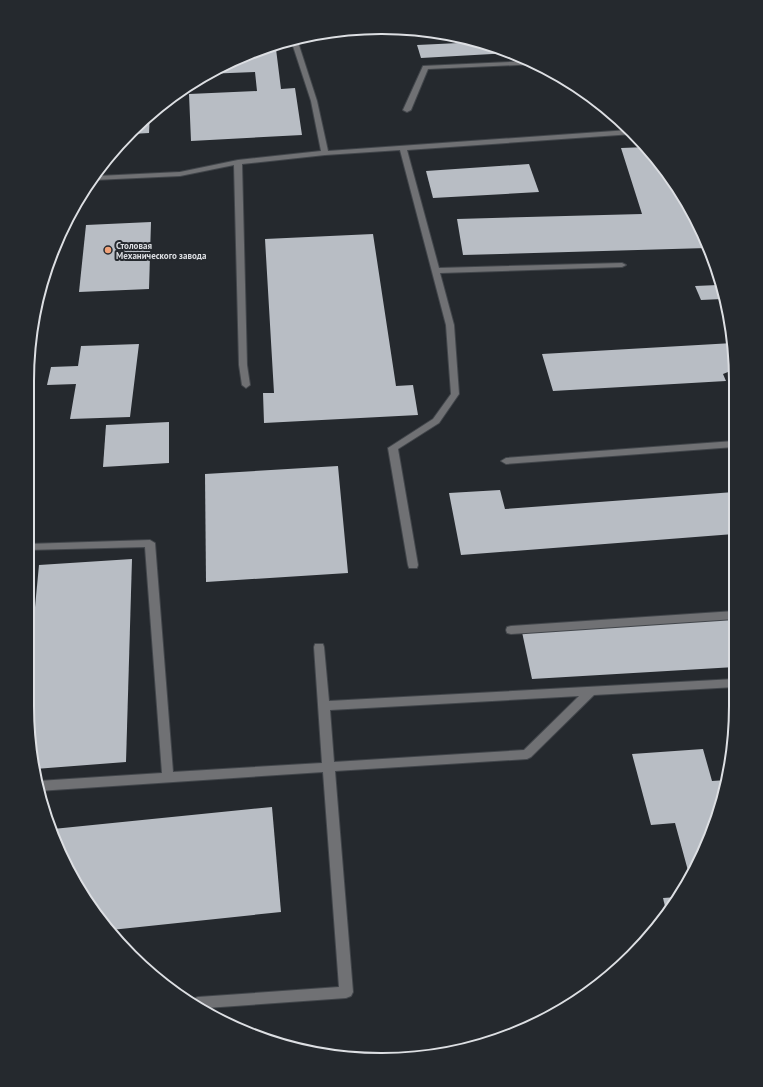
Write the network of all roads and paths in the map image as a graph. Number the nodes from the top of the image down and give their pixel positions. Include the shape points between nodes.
1 (296, 45) edge
2 (521, 64) edge
3 (407, 110) dead end
4 (623, 132) edge
5 (404, 147) junction
6 (325, 152) junction
7 (238, 162) junction
8 (100, 178) edge
9 (622, 265) dead end
10 (436, 271) junction
11 (246, 385) dead end
12 (729, 444) edge
13 (506, 461) dead end
14 (34, 547) edge
15 (413, 565) dead end
16 (729, 615) edge
17 (511, 630) dead end
18 (318, 647) dead end
19 (729, 683) edge
20 (591, 691) junction
21 (323, 706) junction
22 (328, 767) junction
23 (168, 777) junction
24 (44, 786) edge
25 (202, 1003) edge

1 - 6 lane via 314,101
2 - 3 lane via 425,67
4 - 5 lane
5 - 6 lane
5 - 10 lane
6 - 7 lane
7 - 8 lane via 180,174
7 - 11 lane via 243,365
9 - 10 lane
10 - 15 lane via 450,325 455,394 436,421 393,448
12 - 13 lane
14 - 23 lane via 150,543
16 - 17 lane
18 - 21 lane
19 - 20 lane
20 - 21 lane
20 - 22 lane via 527,754
21 - 22 lane
22 - 23 lane
22 - 25 lane via 346,992
23 - 24 lane

